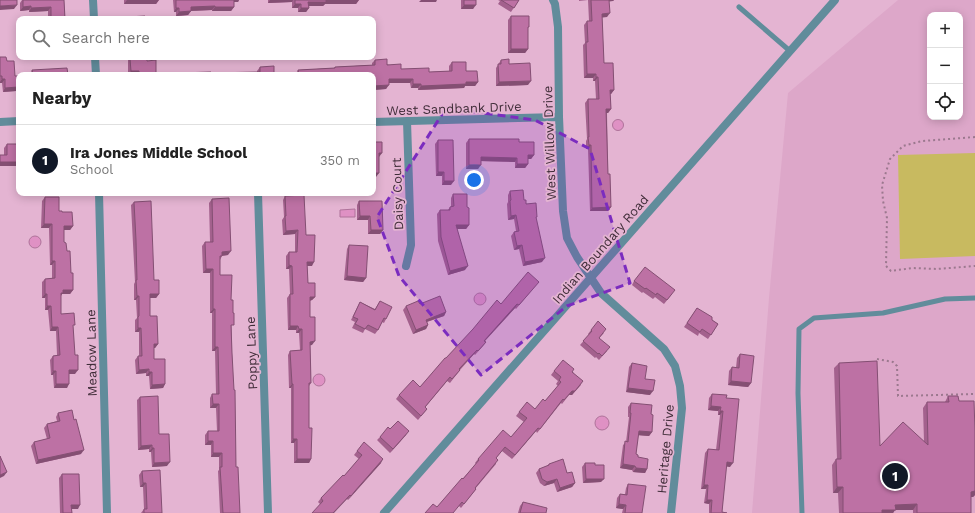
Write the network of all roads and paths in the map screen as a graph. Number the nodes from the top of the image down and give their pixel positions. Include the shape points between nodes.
1 (94, 0) edge
2 (553, 0) edge
3 (835, 0) edge
4 (739, 7) dead end
5 (94, 16) edge
6 (790, 51) junction
7 (95, 60) edge
8 (96, 72) edge
9 (559, 117) junction
10 (16, 121) edge
11 (407, 121) junction
12 (0, 122) edge
13 (376, 122) edge
14 (975, 137) edge
15 (99, 196) edge
16 (258, 196) edge
17 (406, 266) dead end
18 (975, 266) edge
19 (591, 278) junction
20 (975, 298) edge
21 (877, 359) dead end
22 (975, 394) edge
23 (107, 513) edge
24 (268, 513) edge
25 (384, 513) edge
26 (671, 513) edge
27 (802, 513) edge

1 - 5 street
2 - 9 street, West Willow Drive via 558,27
3 - 6 street, Indian Boundary Road
4 - 6 lane
6 - 19 street, Indian Boundary Road
7 - 8 street
9 - 11 street, West Sandbank Drive
9 - 19 street, West Willow Drive via 563,211 568,238
10 - 12 street
11 - 13 street, West Sandbank Drive
11 - 17 street, Daisy Court via 411,245
14 - 18 path via 922,140 903,146 890,159 882,186 887,218 886,266 891,271
15 - 23 street, Meadow Lane
16 - 24 street, Poppy Lane
19 - 25 street, Indian Boundary Road
19 - 26 street, Heritage Drive via 602,294 664,349 675,366 682,408
20 - 27 lane via 945,298 883,313 814,318 799,329 798,393
21 - 22 path via 893,362 897,366 898,396

